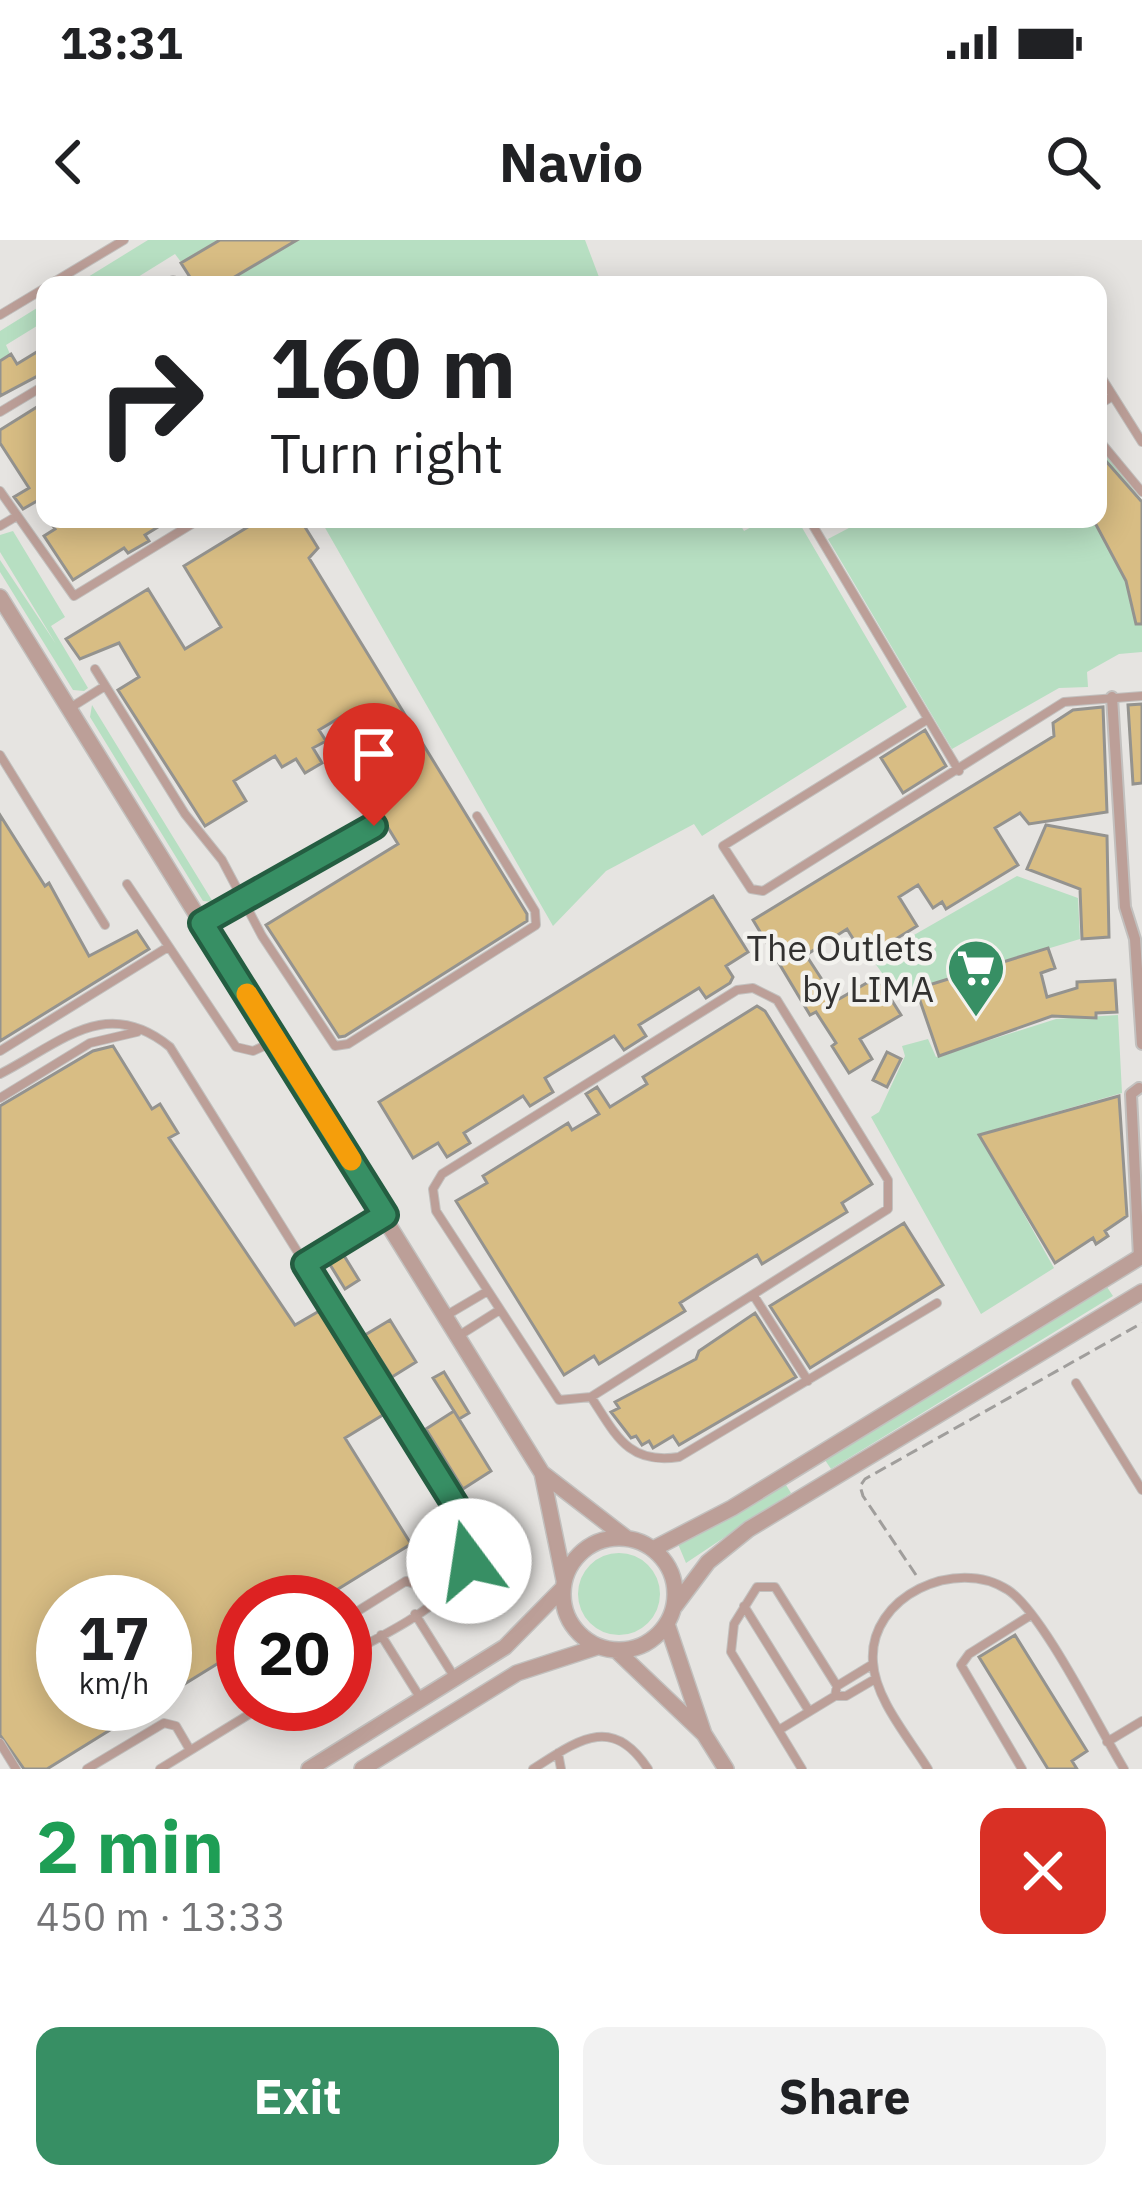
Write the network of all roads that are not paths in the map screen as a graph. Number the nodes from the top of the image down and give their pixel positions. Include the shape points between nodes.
1 (124, 240) edge
2 (64, 276) edge
3 (36, 293) edge
4 (0, 315) edge
5 (1107, 386) edge
6 (36, 390) edge
7 (1113, 396) junction
8 (1107, 400) edge
9 (0, 412) edge
10 (1142, 442) edge
11 (1107, 450) edge
12 (1142, 492) edge
13 (1, 495) edge
14 (17, 516) junction
15 (0, 526) edge
16 (185, 528) edge
17 (814, 528) edge
18 (0, 597) edge
19 (94, 669) dead end
20 (105, 686) junction
21 (1142, 696) edge
22 (1112, 697) junction
23 (69, 709) junction
24 (928, 718) junction
25 (0, 755) edge
26 (959, 771) junction
27 (477, 816) dead end
28 (374, 826) dead end
29 (127, 884) dead end
30 (246, 898) junction
31 (202, 923) junction
32 (105, 925) dead end
33 (168, 946) junction
34 (137, 1032) junction
35 (276, 1040) junction
36 (1142, 1044) edge
37 (0, 1051) edge
38 (0, 1074) edge
39 (1139, 1088) edge
40 (0, 1098) edge
41 (385, 1215) junction
42 (1140, 1256) edge
43 (305, 1264) junction
44 (486, 1292) junction
45 (1142, 1292) edge
46 (754, 1296) junction
47 (937, 1303) dead end
48 (498, 1311) junction
49 (448, 1315) junction
50 (460, 1335) junction
51 (808, 1382) junction
52 (1076, 1383) dead end
53 (591, 1397) junction
54 (542, 1473) junction
55 (1142, 1490) edge
56 (628, 1538) junction
57 (653, 1549) junction
58 (563, 1584) junction
59 (372, 1602) edge
60 (430, 1603) junction
61 (744, 1604) junction
62 (675, 1606) junction
63 (414, 1614) junction
64 (1031, 1615) junction
65 (668, 1624) junction
66 (381, 1635) junction
67 (372, 1640) edge
68 (597, 1647) junction
69 (617, 1651) junction
70 (873, 1664) junction
71 (455, 1679) junction
72 (875, 1679) junction
73 (836, 1691) junction
74 (422, 1700) junction
75 (809, 1712) junction
76 (1142, 1721) edge
77 (779, 1730) junction
78 (221, 1731) edge
79 (704, 1734) junction
80 (1107, 1742) junction
81 (0, 1743) edge
82 (190, 1750) junction
83 (558, 1753) junction
84 (391, 1761) edge
85 (16, 1769) edge
86 (87, 1769) edge
87 (160, 1769) edge
88 (309, 1769) edge
89 (362, 1769) edge
90 (532, 1769) edge
91 (561, 1769) edge
92 (648, 1769) edge
93 (726, 1769) edge
94 (802, 1769) edge
95 (928, 1769) edge
96 (1022, 1769) edge
97 (1124, 1769) edge

1 - 2 lane
3 - 4 lane
5 - 7 lane
6 - 9 lane
7 - 8 lane
7 - 10 lane
11 - 12 lane
13 - 14 lane
14 - 15 lane
14 - 16 lane via 74,596
17 - 24 lane
18 - 23 street
19 - 20 lane
20 - 23 lane
20 - 30 lane
21 - 22 lane
22 - 26 lane via 1064,702
22 - 36 street
23 - 31 street
24 - 26 lane
24 - 26 lane via 723,846 751,889 763,891
25 - 32 lane
27 - 30 lane via 536,911 536,925 348,1044 328,1040
28 - 30 lane
29 - 33 lane
30 - 31 lane
31 - 35 street
33 - 35 lane via 236,1047 253,1051
33 - 37 lane
34 - 38 lane via 104,1020
34 - 40 lane via 105,1036
34 - 43 lane via 170,1047
35 - 41 street
39 - 42 street via 1131,1094
41 - 43 lane
41 - 49 street
42 - 57 street
43 - 60 lane via 468,1527 465,1570
44 - 46 lane via 436,1211 438,1179 748,988 777,1000 891,1195 879,1218
44 - 48 lane
44 - 49 lane
45 - 62 street via 749,1529 708,1562
46 - 51 lane
46 - 53 lane
47 - 51 lane
48 - 50 lane
48 - 53 lane via 554,1396
49 - 50 street
50 - 54 street
51 - 53 lane via 701,1447 666,1459 631,1453
52 - 55 lane
54 - 56 street
54 - 58 street
56 - 57 street
56 - 58 street via 592,1544
57 - 62 street via 668,1565
58 - 68 street via 570,1624
58 - 71 street via 515,1640
59 - 60 lane via 406,1581
60 - 63 lane
61 - 73 lane via 772,1584
61 - 75 lane
61 - 77 lane via 731,1652
62 - 65 street
63 - 66 lane
63 - 71 lane
64 - 70 lane via 1014,1594 955,1576 899,1603 883,1623
64 - 80 lane
64 - 96 lane via 961,1665
65 - 69 street via 654,1639
65 - 79 street
66 - 67 lane
66 - 74 lane
68 - 69 street
68 - 84 street via 517,1672
69 - 79 street
70 - 72 lane
70 - 73 lane
71 - 74 street
72 - 73 lane via 846,1696
72 - 95 lane
73 - 75 lane
74 - 88 street
75 - 77 lane
76 - 80 lane
77 - 94 lane
78 - 82 lane
79 - 93 street
80 - 97 lane
81 - 85 lane
82 - 86 lane via 176,1726 164,1724
82 - 87 lane
83 - 90 lane
83 - 91 lane
83 - 92 lane via 610,1736 631,1746
84 - 89 street

